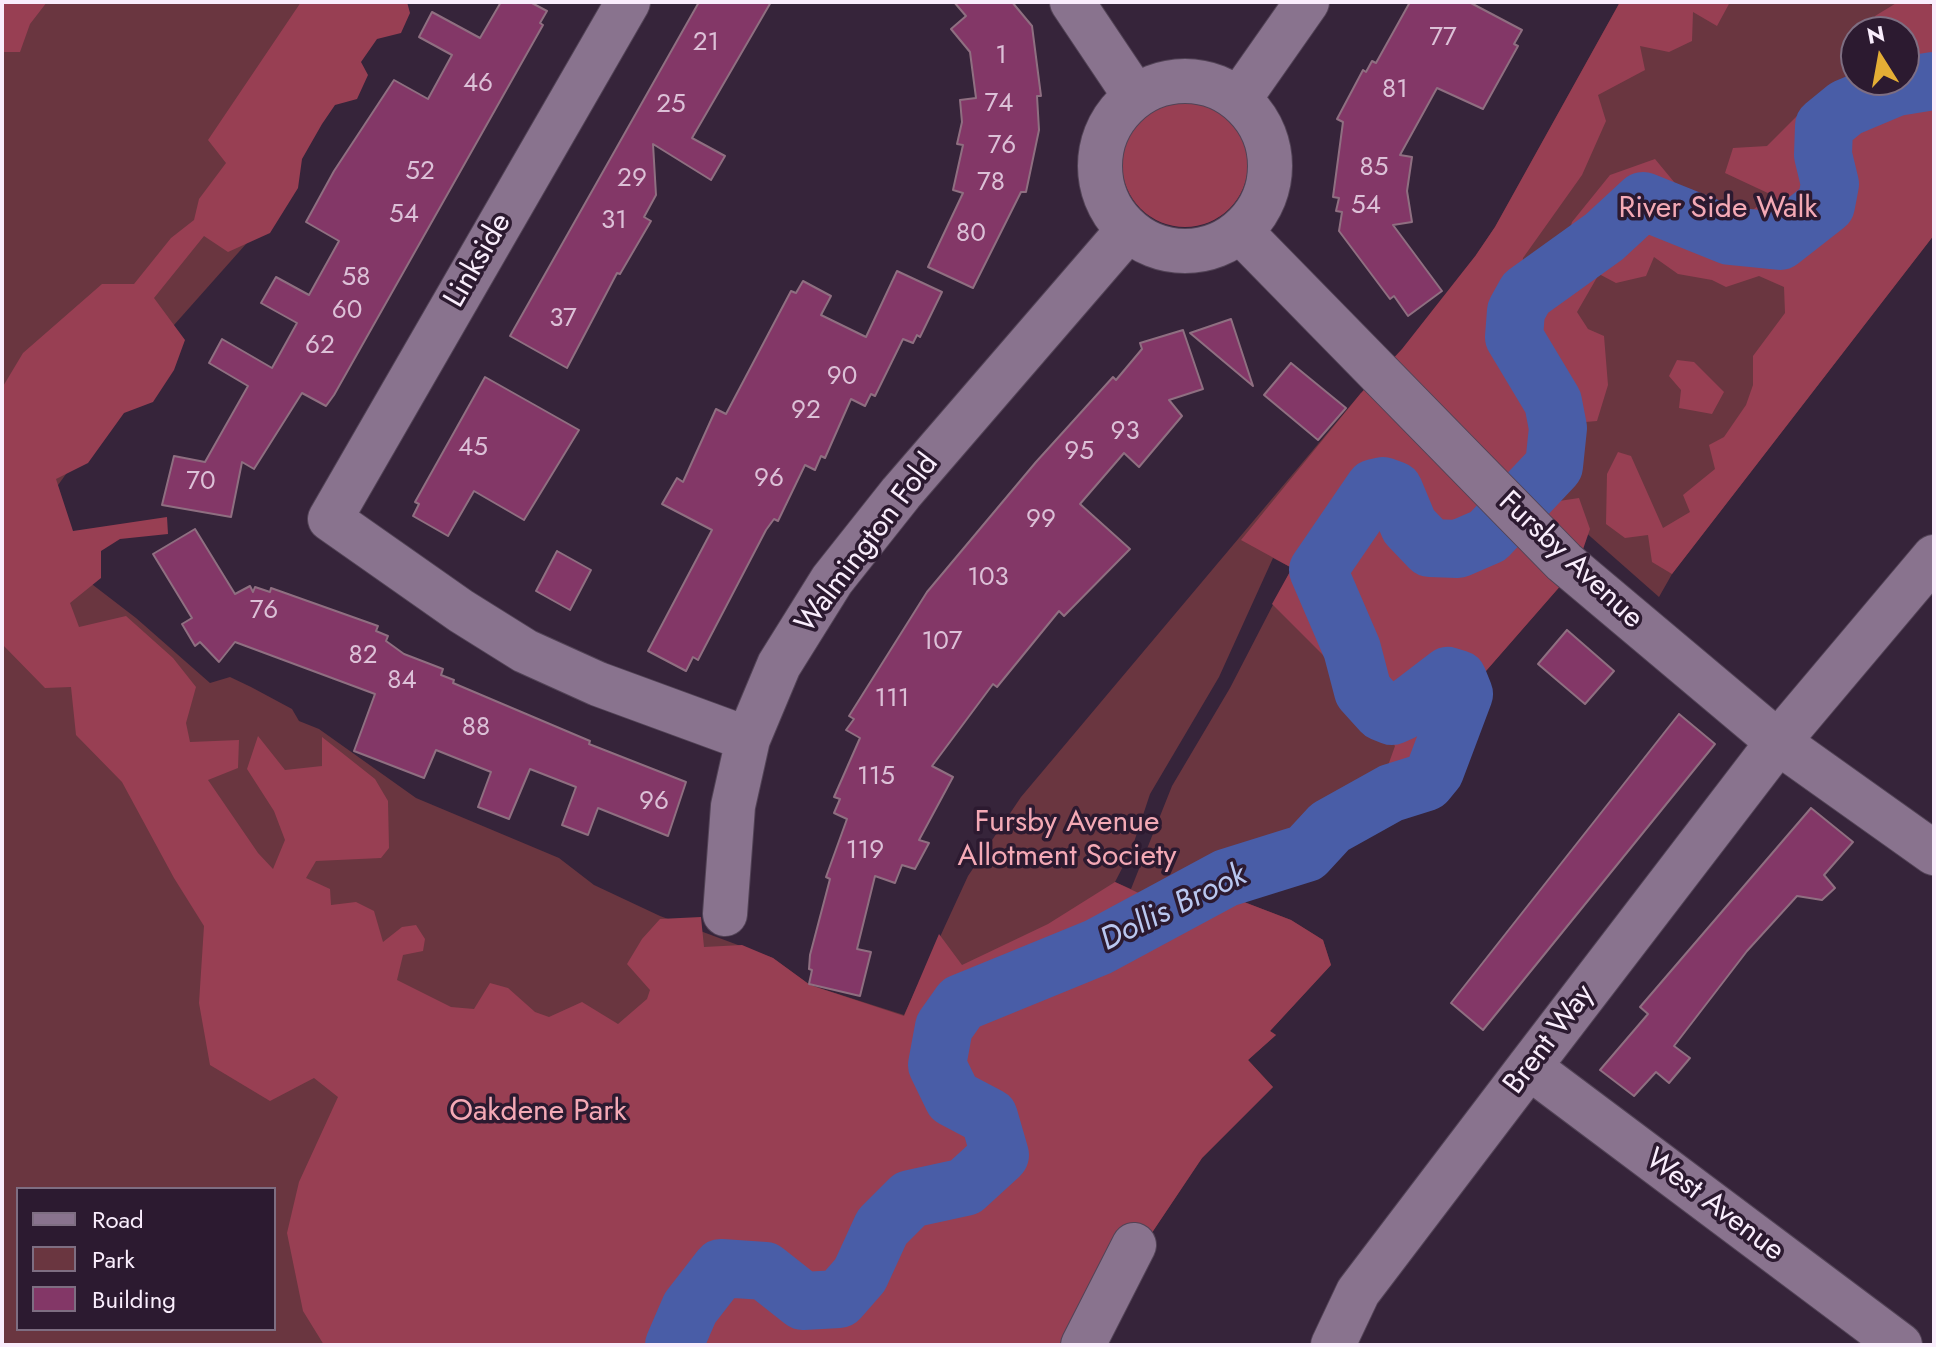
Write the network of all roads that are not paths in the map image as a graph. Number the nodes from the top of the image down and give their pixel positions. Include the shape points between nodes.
1 (628, 2) edge
2 (1072, 2) edge
3 (1307, 2) edge
4 (1135, 96) junction
5 (1239, 99) junction
6 (1128, 230) junction
7 (1240, 231) junction
8 (1934, 557) edge
9 (748, 739) junction
10 (1778, 742) junction
11 (1934, 853) edge
12 (725, 914) dead end
13 (1529, 1067) junction
14 (1134, 1245) dead end
15 (1083, 1345) edge
16 (1333, 1345) edge
17 (1900, 1345) edge

1 - 9 street, Linkside via 316,523 525,651
2 - 4 street
3 - 5 street
4 - 5 street via 1160,84 1188,80
4 - 6 street via 1104,136 1099,161 1101,186 1111,210
5 - 7 street via 1261,129 1271,165 1257,212
6 - 7 street via 1172,251 1220,244
6 - 9 street, Walmington Fold via 832,580 779,665
7 - 10 street, Fursby Avenue via 1514,513
8 - 10 street, Brent Way
9 - 12 street, Walmington Fold via 733,806
10 - 11 street, Fursby Avenue
10 - 13 street, Brent Way
13 - 16 street, Brent Way via 1358,1292
13 - 17 street, West Avenue
14 - 15 street

